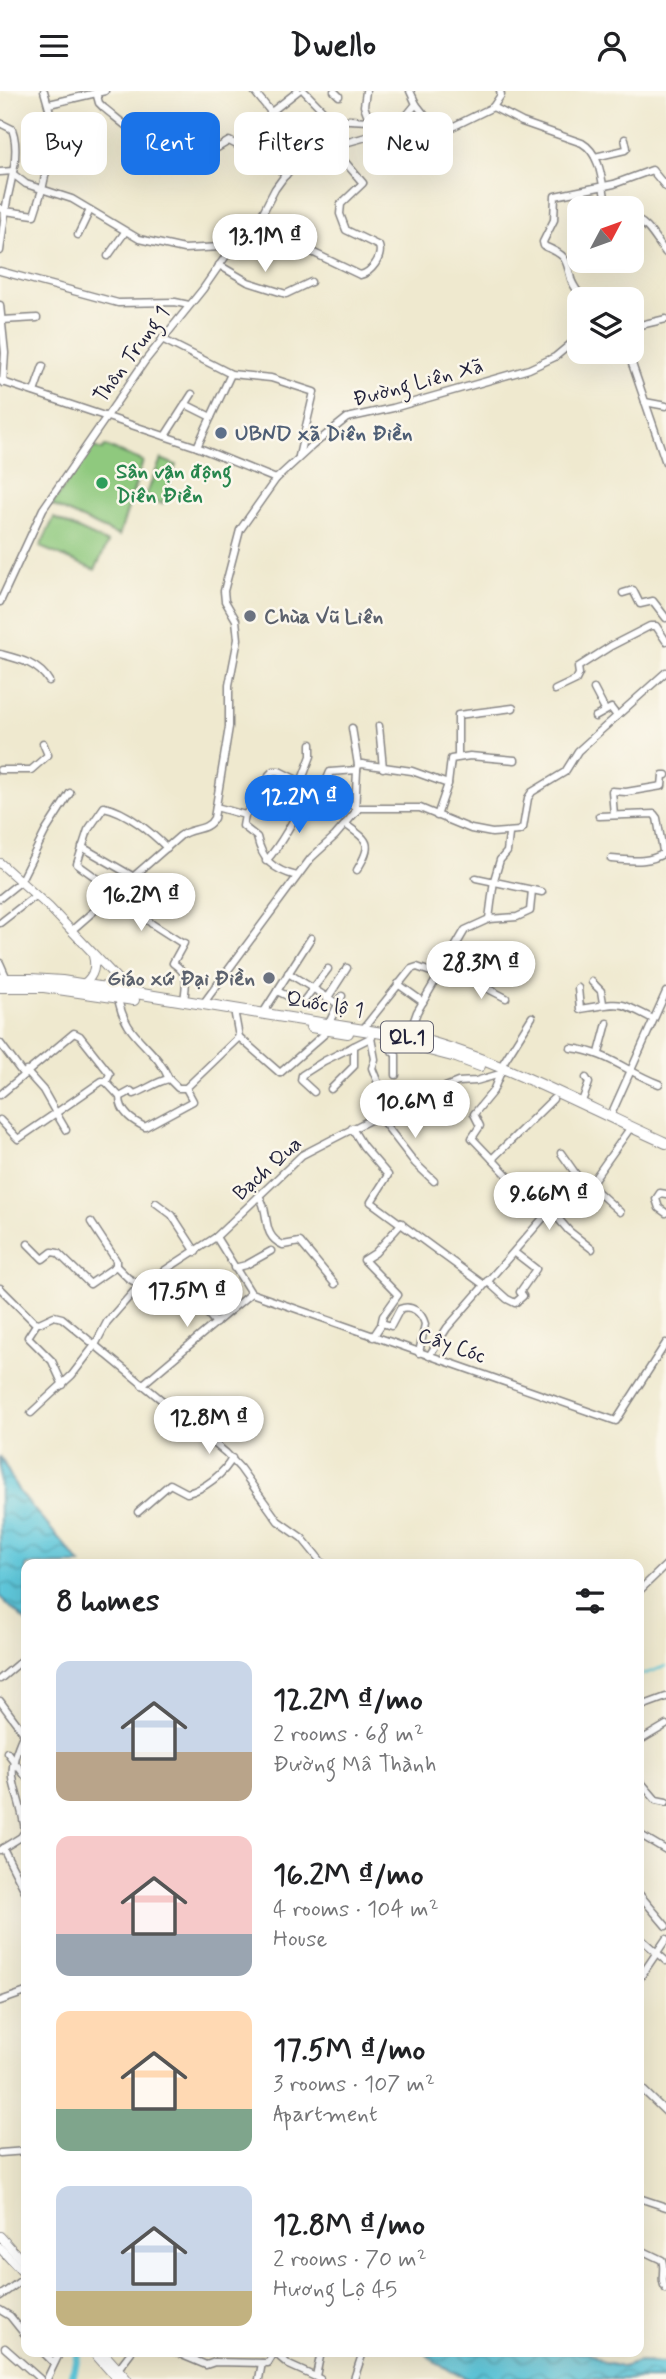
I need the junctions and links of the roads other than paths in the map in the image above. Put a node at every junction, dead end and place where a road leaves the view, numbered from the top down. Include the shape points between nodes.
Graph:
1 (44, 91) edge
2 (105, 91) edge
3 (254, 91) edge
4 (298, 91) edge
5 (304, 91) edge
6 (366, 91) edge
7 (410, 91) edge
8 (500, 91) edge
9 (96, 92) edge
10 (49, 104) junction
11 (416, 104) junction
12 (493, 107) junction
13 (269, 112) edge
14 (271, 112) edge
15 (366, 112) edge
16 (409, 112) edge
17 (363, 121) edge
18 (0, 123) edge
19 (625, 139) dead end
20 (234, 144) edge
21 (595, 157) junction
22 (349, 167) edge
23 (0, 172) edge
24 (13, 173) junction
25 (286, 175) edge
26 (603, 186) junction
27 (666, 187) edge
28 (42, 190) junction
29 (605, 196) edge
30 (3, 209) edge
31 (90, 210) junction
32 (259, 220) junction
33 (644, 224) edge
34 (125, 232) junction
35 (78, 236) dead end
36 (230, 250) junction
37 (0, 251) edge
38 (666, 253) edge
39 (108, 256) dead end
40 (219, 265) junction
41 (0, 271) edge
42 (310, 282) dead end
43 (575, 287) edge
44 (0, 305) edge
45 (189, 305) junction
46 (37, 318) dead end
47 (666, 319) edge
48 (2, 320) junction
49 (644, 324) edge
50 (162, 339) junction
51 (567, 347) edge
52 (632, 364) edge
53 (43, 366) dead end
54 (231, 374) junction
55 (2, 382) edge
56 (34, 392) junction
57 (192, 394) dead end
58 (645, 402) junction
59 (185, 404) junction
60 (666, 406) edge
61 (107, 417) junction
62 (211, 417) junction
63 (165, 436) junction
64 (197, 447) junction
65 (664, 449) edge
66 (299, 457) junction
67 (666, 463) edge
68 (276, 479) junction
69 (0, 581) edge
70 (7, 585) junction
71 (623, 593) dead end
72 (0, 602) edge
73 (666, 618) edge
74 (666, 641) edge
75 (0, 654) edge
76 (666, 672) edge
77 (49, 681) dead end
78 (594, 689) dead end
79 (555, 690) dead end
80 (513, 708) dead end
81 (604, 710) junction
82 (617, 716) junction
83 (595, 717) dead end
84 (379, 726) dead end
85 (352, 729) dead end
86 (43, 743) dead end
87 (311, 744) dead end
88 (458, 757) junction
89 (515, 760) dead end
90 (357, 768) junction
91 (383, 768) junction
92 (0, 770) edge
93 (666, 775) edge
94 (448, 784) junction
95 (70, 793) dead end
96 (301, 798) dead end
97 (216, 807) junction
98 (356, 809) junction
99 (245, 815) junction
100 (614, 815) junction
101 (437, 816) junction
102 (599, 816) dead end
103 (345, 824) junction
104 (509, 834) junction
105 (82, 847) junction
106 (167, 848) junction
107 (665, 853) edge
108 (611, 859) dead end
109 (266, 861) junction
110 (0, 863) edge
111 (357, 870) dead end
112 (297, 876) junction
113 (134, 877) junction
114 (476, 878) dead end
115 (20, 881) junction
116 (494, 883) junction
117 (531, 890) junction
118 (116, 892) junction
119 (542, 892) dead end
120 (36, 895) junction
121 (0, 898) edge
122 (489, 919) junction
123 (0, 923) edge
124 (71, 931) junction
125 (311, 938) dead end
126 (90, 951) junction
127 (0, 963) edge
128 (347, 968) dead end
129 (328, 969) dead end
130 (288, 973) junction
131 (440, 976) junction
132 (495, 977) dead end
133 (469, 979) junction
134 (2, 980) edge
135 (592, 982) dead end
136 (83, 984) junction
137 (398, 984) junction
138 (578, 988) dead end
139 (314, 989) junction
140 (72, 990) junction
141 (277, 991) junction
142 (666, 992) edge
143 (134, 996) junction
144 (342, 996) dead end
145 (118, 997) junction
146 (506, 998) dead end
147 (327, 999) junction
148 (184, 1001) junction
149 (423, 1002) junction
150 (603, 1003) junction
151 (203, 1004) junction
152 (338, 1004) junction
153 (263, 1013) junction
154 (235, 1016) junction
155 (532, 1017) dead end
156 (653, 1019) junction
157 (607, 1023) dead end
158 (329, 1027) junction
159 (369, 1035) junction
160 (239, 1037) junction
161 (408, 1037) junction
162 (394, 1041) junction
163 (0, 1043) edge
164 (354, 1046) junction
165 (570, 1048) dead end
166 (599, 1053) junction
167 (500, 1071) junction
168 (630, 1071) junction
169 (24, 1073) junction
170 (396, 1075) dead end
171 (586, 1078) dead end
172 (169, 1079) junction
173 (106, 1082) junction
174 (378, 1083) dead end
175 (659, 1084) dead end
176 (186, 1088) junction
177 (331, 1089) dead end
178 (314, 1092) dead end
179 (0, 1094) edge
180 (120, 1097) junction
181 (553, 1099) junction
182 (582, 1104) junction
183 (56, 1112) junction
184 (378, 1115) junction
185 (610, 1117) junction
186 (0, 1120) edge
187 (352, 1128) junction
188 (630, 1129) junction
189 (66, 1131) dead end
190 (666, 1143) edge
191 (666, 1149) edge
192 (561, 1153) dead end
193 (492, 1159) junction
194 (434, 1181) dead end
195 (588, 1186) junction
196 (666, 1194) edge
197 (259, 1196) junction
198 (156, 1203) dead end
199 (620, 1212) dead end
200 (666, 1213) edge
201 (544, 1214) junction
202 (556, 1216) junction
203 (92, 1222) dead end
204 (402, 1223) junction
205 (216, 1237) junction
206 (28, 1244) dead end
207 (592, 1249) dead end
208 (196, 1251) junction
209 (271, 1251) dead end
210 (514, 1252) junction
211 (116, 1266) junction
212 (234, 1268) junction
213 (153, 1277) junction
214 (485, 1283) junction
215 (335, 1284) dead end
216 (140, 1285) junction
217 (0, 1288) edge
218 (251, 1293) junction
219 (194, 1299) dead end
220 (177, 1306) dead end
221 (37, 1323) junction
222 (216, 1323) junction
223 (382, 1323) junction
224 (373, 1337) junction
225 (666, 1343) edge
226 (95, 1345) junction
227 (419, 1353) junction
228 (429, 1356) junction
229 (63, 1385) junction
230 (142, 1385) junction
231 (31, 1413) dead end
232 (232, 1458) junction
233 (138, 1512) dead end
234 (319, 1559) edge
235 (666, 1565) edge
236 (644, 1586) edge
237 (21, 1661) edge
238 (0, 1679) edge
239 (664, 1698) edge
240 (0, 1701) edge
241 (644, 1705) edge
242 (666, 1708) edge
243 (21, 1725) edge
244 (666, 1725) edge
245 (21, 1735) edge
246 (644, 1738) edge
247 (4, 1758) edge
248 (21, 1773) edge
249 (645, 1789) edge
250 (7, 1790) dead end
251 (666, 1802) edge
252 (21, 1809) edge
253 (21, 1835) edge
254 (644, 1837) edge
255 (1, 1849) edge
256 (666, 1850) edge
257 (21, 1884) edge
258 (644, 1900) edge
259 (666, 1926) edge
260 (666, 1939) edge
261 (644, 1941) edge
262 (656, 1950) junction
263 (666, 1961) edge
264 (644, 1972) edge
265 (21, 1994) edge
266 (0, 2001) edge
267 (644, 2091) edge
268 (666, 2112) edge
269 (21, 2151) edge
270 (0, 2153) edge
271 (644, 2200) edge
272 (666, 2207) edge
273 (0, 2236) edge
274 (0, 2248) edge
275 (644, 2251) edge
276 (21, 2259) edge
277 (21, 2271) edge
278 (21, 2280) edge
279 (666, 2289) edge
280 (0, 2295) edge
281 (0, 2310) edge
282 (21, 2330) edge
283 (5, 2348) dead end
284 (48, 2357) edge
285 (57, 2357) edge
286 (102, 2357) edge
287 (128, 2357) edge
288 (187, 2357) edge
289 (272, 2357) edge
290 (279, 2357) edge
291 (320, 2357) edge
292 (361, 2357) edge
293 (54, 2363) junction
294 (262, 2363) junction
295 (115, 2375) edge
296 (318, 2378) edge
297 (40, 2379) edge
298 (47, 2379) edge
299 (127, 2379) edge
300 (259, 2379) edge
301 (354, 2379) edge

1 - 10 street
2 - 9 street
3 - 13 street
4 - 14 street
5 - 17 street via 331,119
6 - 15 street
7 - 11 street
8 - 12 street
9 - 10 street
9 - 20 street via 104,108 154,146 159,145 164,131 214,150 229,141
10 - 28 street via 55,129
11 - 12 street via 437,131
11 - 16 street, Thôn Trung 1
12 - 21 street via 582,143
18 - 24 street via 14,133
19 - 21 street via 625,150
21 - 26 street
22 - 32 street via 363,183 341,204 345,228 380,249 366,274 330,262
23 - 24 street
24 - 28 street
24 - 30 street
25 - 32 street, Thôn Trung 1
26 - 27 street via 652,170
26 - 29 street
26 - 43 street via 555,196 554,220 543,242 567,261
28 - 30 street via 34,215
28 - 31 street
30 - 37 street
31 - 34 street
31 - 35 street
32 - 36 street, Thôn Trung 1
33 - 38 street
34 - 36 street via 179,248
34 - 39 street
36 - 40 street, Thôn Trung 1
40 - 42 street via 248,282 286,294
40 - 45 street, Thôn Trung 1
41 - 45 street via 118,303
44 - 48 street
45 - 50 street, Thôn Trung 1
46 - 48 street
47 - 49 street
48 - 55 street
50 - 54 street
50 - 61 street, Thôn Trung 1
51 - 66 street, Đường Liên Xã via 529,369 348,418
52 - 58 street
53 - 56 street
54 - 62 street
54 - 66 street via 271,378 314,392
55 - 56 street
56 - 61 street
57 - 59 street
58 - 60 street
58 - 65 street
59 - 62 street
59 - 63 street
61 - 63 street
61 - 70 street, Thôn Trung 1 via 43,509
62 - 64 street
63 - 64 street
64 - 68 street
65 - 67 street
66 - 68 street, Đường Liên Xã
68 - 97 street, Đường Liên Xã via 244,522 224,591 238,639
69 - 70 street
70 - 72 street, Thôn Trung 1
71 - 73 street via 633,590 640,604 653,601
74 - 79 street via 656,626 650,625 578,667 576,680
75 - 77 street via 27,661
76 - 82 street
78 - 81 street
80 - 88 street via 458,715
81 - 82 street via 611,708
81 - 83 street
82 - 104 street via 578,751 565,772 532,792 523,828
84 - 91 street
85 - 90 street
86 - 92 street via 48,755 31,770
87 - 99 street via 301,782 273,771 265,792
88 - 89 street
88 - 94 street via 449,763
90 - 91 street
90 - 98 street
90 - 98 street via 330,772 322,791
91 - 94 street via 412,771
93 - 100 street via 662,786 612,791
94 - 101 street
95 - 115 street
96 - 109 street via 297,815
97 - 99 street
97 - 106 street via 209,825 185,832
98 - 101 street via 420,808
98 - 103 street
99 - 109 street via 243,826 257,837
100 - 102 street
100 - 107 street via 656,815
101 - 104 street via 471,829
103 - 111 street via 367,842
103 - 112 street
104 - 116 street
105 - 106 street via 88,830 107,807
105 - 113 street
105 - 118 street via 77,864
106 - 113 street
107 - 108 street via 641,861
109 - 112 street
110 - 115 main road
112 - 151 street
113 - 118 street
114 - 116 street
115 - 120 main road
115 - 121 street
116 - 117 street
116 - 122 street
117 - 119 street
117 - 122 street via 530,911
118 - 124 street
118 - 148 street via 182,943 173,963 186,977
120 - 123 street
120 - 124 main road
122 - 131 street via 465,930
124 - 126 main road
125 - 130 street
126 - 136 main road via 95,966
126 - 143 main road
127 - 134 street
128 - 147 street
129 - 139 street
130 - 139 street
130 - 141 street
131 - 133 street via 465,983
131 - 137 street via 414,967
131 - 149 street
132 - 133 street via 476,968
133 - 146 street
134 - 136 highway, Quốc lộ 1 / QL.1
134 - 140 highway, Quốc lộ 1 / QL.1
135 - 150 street via 601,991
136 - 140 main road
136 - 143 highway, Quốc lộ 1 / QL.1
137 - 149 street
137 - 159 street
138 - 150 street via 580,1009
139 - 141 street via 302,1003
139 - 147 street
140 - 145 highway, Quốc lộ 1 / QL.1
141 - 153 street
142 - 156 street
143 - 145 highway, Quốc lộ 1 / QL.1
143 - 148 highway, Quốc lộ 1 / QL.1
143 - 154 highway, Quốc lộ 1 / QL.1
144 - 152 street
145 - 172 street via 124,1021 162,1064
147 - 152 street
148 - 151 highway, Quốc lộ 1 / QL.1
149 - 161 street
150 - 156 street via 626,1005
151 - 153 highway, Quốc lộ 1 / QL.1
152 - 158 street
153 - 158 highway, Quốc lộ 1 / QL.1
154 - 158 highway, Quốc lộ 1 / QL.1
154 - 160 street
155 - 167 street
156 - 168 street
157 - 166 street
158 - 159 highway, Quốc lộ 1 / QL.1
158 - 160 street via 280,1073
159 - 161 highway, Quốc lộ 1 / QL.1
159 - 162 highway, Quốc lộ 1 / QL.1
159 - 164 street
159 - 174 street
160 - 176 street
161 - 167 highway, Quốc lộ 1 / QL.1 via 452,1048
162 - 167 highway, Quốc lộ 1 / QL.1
162 - 170 street
163 - 169 street
164 - 177 street via 354,1066
164 - 178 street via 302,1075 301,1080
165 - 166 street
166 - 168 street
167 - 181 highway, Quốc lộ 1 / QL.1
167 - 182 highway, Quốc lộ 1 / QL.1
167 - 184 street, Bạch Qua via 490,1078 454,1083
167 - 193 street via 493,1091 474,1114 480,1126 472,1138
168 - 175 street
168 - 185 street
169 - 173 street via 75,1033 110,1074
169 - 179 street
169 - 183 street via 43,1090
171 - 182 street via 589,1083
172 - 176 street via 178,1088
172 - 180 street
173 - 180 street
173 - 183 street via 96,1083
176 - 180 street via 193,1101 145,1127 130,1119
181 - 188 highway, Quốc lộ 1 / QL.1
181 - 193 street
182 - 185 highway, Quốc lộ 1 / QL.1
183 - 186 street via 18,1139
183 - 189 street
184 - 187 street, Bạch Qua
184 - 194 street
185 - 188 highway, Quốc lộ 1 / QL.1
187 - 197 street, Bạch Qua via 302,1155
187 - 204 street via 388,1175 372,1202
188 - 190 highway, Quốc lộ 1 / QL.1
188 - 191 highway, Quốc lộ 1 / QL.1
188 - 195 street
192 - 195 street
193 - 201 street
195 - 199 street
195 - 202 street
196 - 200 street via 660,1193 656,1199
197 - 205 street, Bạch Qua
197 - 215 street via 271,1237 282,1245 300,1242
198 - 208 street via 172,1215
201 - 202 street
201 - 210 street
202 - 207 street
203 - 211 street
204 - 214 street
204 - 223 street via 364,1260 398,1294
205 - 208 street, Bạch Qua
205 - 212 street
206 - 211 street via 43,1258 58,1253 90,1284
208 - 213 street, Bạch Qua
209 - 212 street
210 - 214 street
210 - 214 street via 536,1269 521,1288 519,1302
211 - 216 street
212 - 218 street
213 - 216 street, Bạch Qua
213 - 220 street
214 - 228 street
216 - 226 street, Bạch Qua via 120,1305
217 - 221 street
218 - 222 street
218 - 224 street, Cây Cóc
219 - 222 street
221 - 226 street via 60,1317
221 - 229 street via 28,1337 52,1360
222 - 230 street
223 - 224 street
223 - 227 street via 391,1326 400,1309 414,1309 425,1324
224 - 227 street, Cây Cóc
225 - 228 street, Cây Cóc via 616,1421
226 - 229 street, Bạch Qua
226 - 230 street
227 - 228 street, Cây Cóc
229 - 231 street, Bạch Qua
230 - 232 street
232 - 233 street via 198,1489 187,1493 170,1483
232 - 234 street via 278,1521 302,1538
235 - 236 street
237 - 238 street
239 - 241 street
239 - 242 street
240 - 243 street
244 - 246 street
245 - 247 street
247 - 248 street
249 - 251 street
250 - 252 street
253 - 255 street
254 - 256 street
255 - 257 street
258 - 259 street
260 - 262 street
261 - 262 street
262 - 263 street
262 - 264 street
265 - 266 street
267 - 268 street
269 - 270 street
271 - 272 street
273 - 276 main road
274 - 277 main road
275 - 279 street via 662,2260
278 - 280 street
281 - 282 street
283 - 297 street
284 - 293 street
285 - 293 street
286 - 295 main road
287 - 295 street
288 - 294 street via 206,2365
289 - 294 street
290 - 296 street
291 - 296 street
292 - 301 street
293 - 298 street
294 - 300 street
295 - 299 main road

